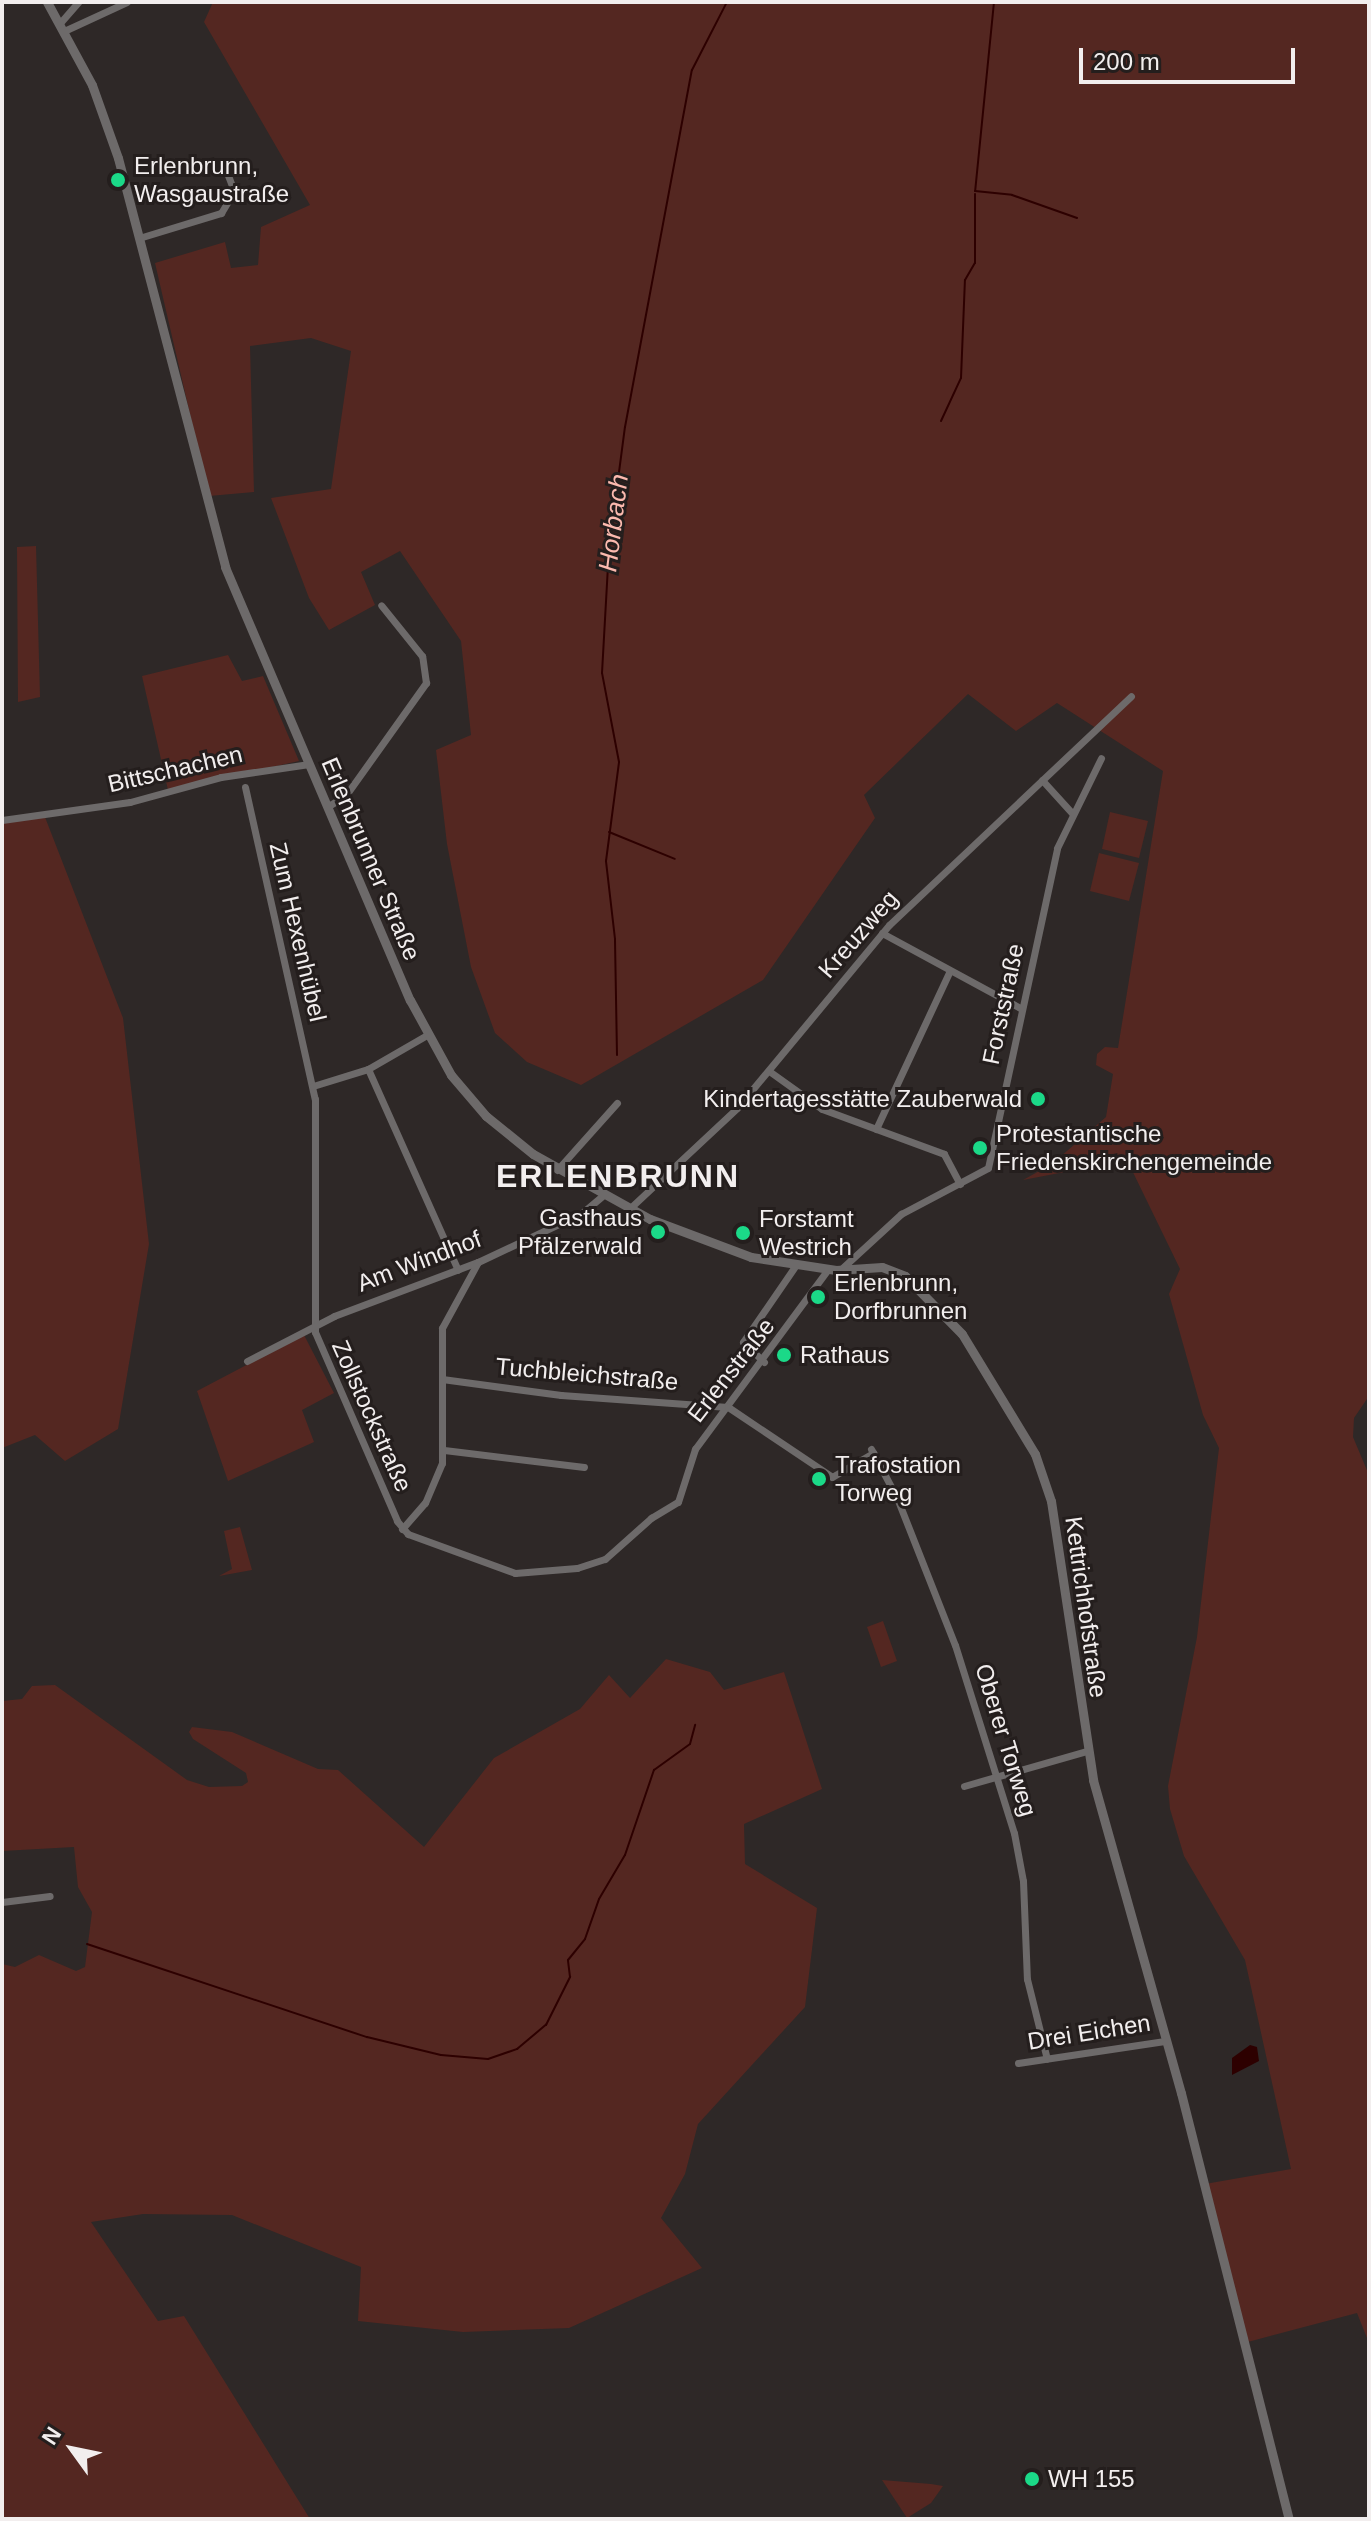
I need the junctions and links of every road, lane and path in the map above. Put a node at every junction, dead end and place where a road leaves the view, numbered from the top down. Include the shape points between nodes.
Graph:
1 (47, 2) edge
2 (78, 2) edge
3 (127, 2) edge
4 (62, 27) junction
5 (226, 170) dead end
6 (139, 238) junction
7 (381, 605) dead end
8 (1131, 696) dead end
9 (1101, 758) dead end
10 (309, 764) junction
11 (1042, 780) junction
12 (245, 787) dead end
13 (327, 807) junction
14 (1072, 813) junction
15 (2, 820) edge
16 (882, 933) junction
17 (950, 970) junction
18 (1022, 1009) junction
19 (427, 1035) junction
20 (368, 1069) junction
21 (769, 1071) junction
22 (313, 1086) junction
23 (617, 1103) dead end
24 (876, 1129) junction
25 (557, 1170) junction
26 (960, 1184) junction
27 (602, 1196) junction
28 (628, 1210) junction
29 (478, 1262) junction
30 (796, 1265) junction
31 (828, 1269) junction
32 (458, 1270) junction
33 (840, 1270) junction
34 (313, 1325) junction
35 (247, 1361) dead end
36 (764, 1362) junction
37 (442, 1379) junction
38 (728, 1407) junction
39 (444, 1450) junction
40 (584, 1467) dead end
41 (678, 1502) joint
42 (402, 1529) junction
43 (1087, 1751) junction
44 (997, 1778) junction
45 (964, 1786) dead end
46 (50, 1896) dead end
47 (2, 1902) edge
48 (1166, 2041) junction
49 (1047, 2059) junction
50 (1018, 2063) dead end
51 (1289, 2519) edge

1 - 4 street, Erlenbrunner Straße
2 - 4 street
3 - 4 street
4 - 6 street, Erlenbrunner Straße via 107,125
5 - 6 street via 234,191 221,213
6 - 10 street, Erlenbrunner Straße via 219,550
7 - 13 street via 422,656 424,688 346,795
8 - 11 street, Kreuzweg
9 - 14 street, Forststraße
10 - 13 street, Erlenbrunner Straße
10 - 15 street, Bittschachen via 221,777 130,802
11 - 14 street
11 - 16 street, Kreuzweg
12 - 22 street, Zum Hexenhübel
13 - 19 street, Erlenbrunner Straße
14 - 18 street, Forststraße via 1053,863
16 - 17 street
16 - 21 street, Kreuzweg
17 - 18 street
17 - 24 street
18 - 26 street, Forststraße via 988,1168
19 - 20 street
19 - 25 street, Erlenbrunner Straße via 471,1100
20 - 22 street
20 - 32 street
21 - 24 street via 812,1104
21 - 28 street, Kreuzweg via 711,1134
22 - 34 street, Zollstockstraße
23 - 25 street
24 - 26 street via 944,1154
25 - 27 street, Erlenbrunner Straße
26 - 33 street, Forststraße via 901,1214
27 - 28 street, Erlenbrunner Straße
27 - 29 street, Am Windhof via 582,1213
28 - 30 street, Erlenbrunner Straße via 737,1254
29 - 32 street, Am Windhof
29 - 37 street via 442,1328
30 - 31 street, Erlenbrunner Straße
30 - 36 street via 743,1342
31 - 33 street, Kettrichhofstraße
31 - 36 street, Erlenstraße
32 - 34 street, Am Windhof
33 - 43 street, Kettrichhofstraße via 888,1268 911,1281 962,1334 1035,1454 1051,1501
34 - 35 street, Am Windhof
34 - 42 street, Zollstockstraße
36 - 38 street, Erlenstraße
37 - 38 street, Tuchbleichstraße via 561,1395
37 - 39 street
38 - 41 street, Erlenstraße via 695,1449
38 - 44 street, Oberer Torweg via 832,1477 872,1451 923,1559
39 - 40 street
39 - 42 street via 429,1495
41 - 42 street, Zollstockstraße via 598,1563 540,1573 490,1567 424,1544
43 - 44 street
43 - 48 street, Kettrichhofstraße
44 - 45 street
44 - 49 street, Oberer Torweg via 1020,1861 1027,1979
46 - 47 street
48 - 49 street, Drei Eichen
48 - 51 street, Kettrichhofstraße
49 - 50 street, Drei Eichen

